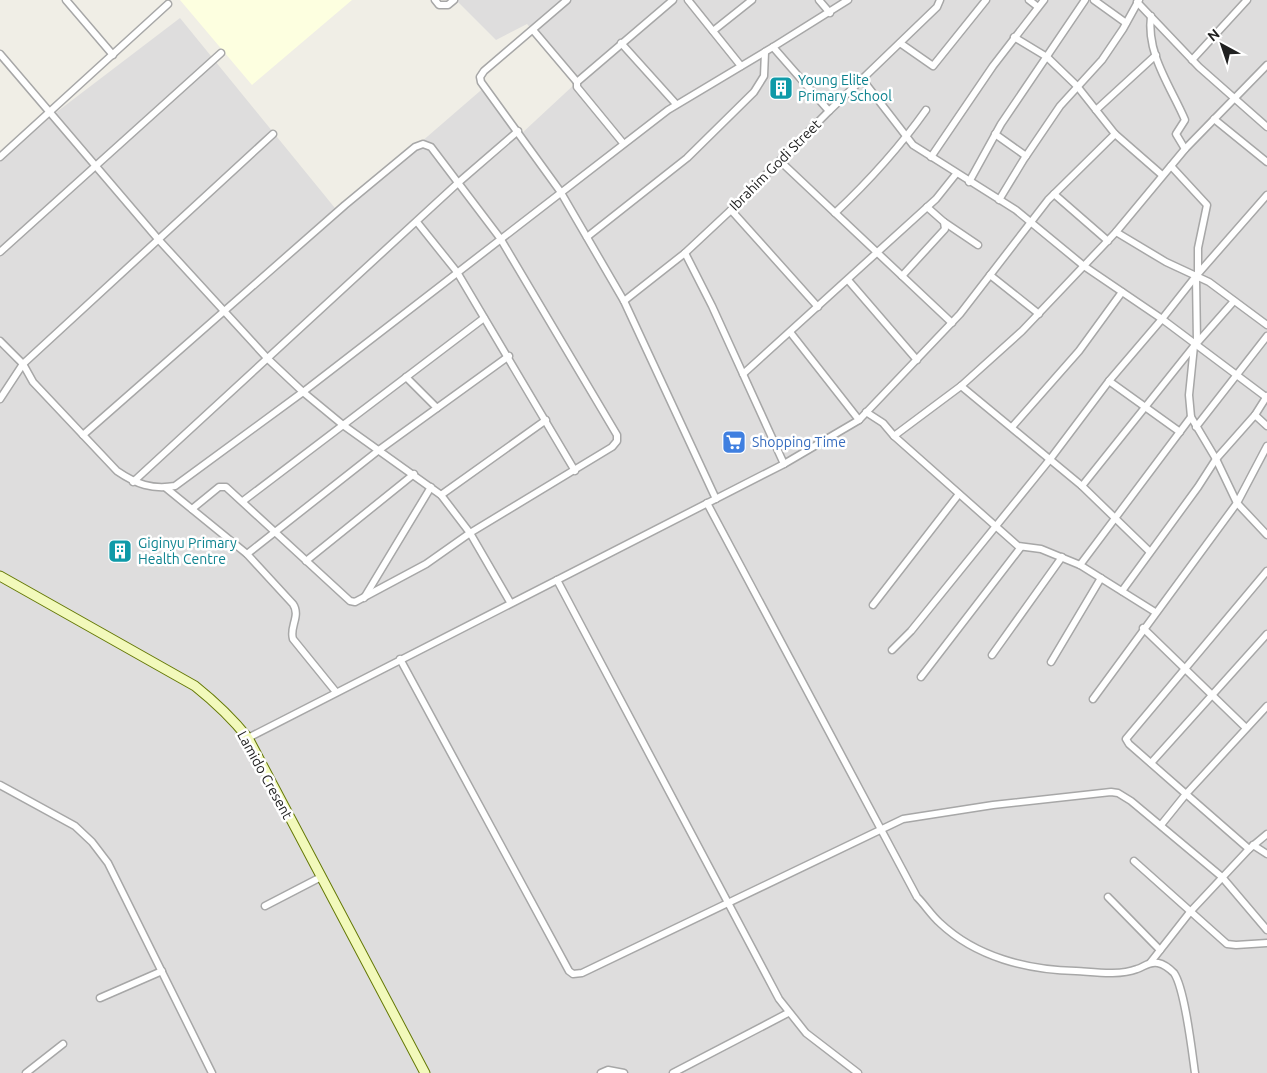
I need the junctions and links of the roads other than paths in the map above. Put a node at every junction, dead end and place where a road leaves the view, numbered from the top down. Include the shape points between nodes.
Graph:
1 (66, 0) edge
2 (435, 0) edge
3 (454, 0) edge
4 (567, 0) edge
5 (673, 0) edge
6 (688, 0) edge
7 (752, 0) edge
8 (819, 0) edge
9 (848, 0) edge
10 (940, 0) edge
11 (986, 0) edge
12 (1029, 0) edge
13 (1044, 0) edge
14 (1085, 0) edge
15 (1094, 0) edge
16 (1247, 0) edge
17 (1138, 1) edge
18 (168, 4) dead end
19 (1038, 7) junction
20 (830, 13) junction
21 (1151, 16) junction
22 (1126, 23) junction
23 (533, 30) junction
24 (713, 31) junction
25 (1014, 37) junction
26 (622, 43) junction
27 (900, 43) junction
28 (773, 47) junction
29 (765, 52) junction
30 (221, 53) dead end
31 (0, 54) edge
32 (113, 55) junction
33 (1156, 56) junction
34 (1047, 57) junction
35 (1192, 60) junction
36 (1267, 65) edge
37 (741, 66) junction
38 (862, 79) junction
39 (577, 82) junction
40 (1078, 86) junction
41 (1234, 100) junction
42 (676, 104) junction
43 (926, 110) dead end
44 (1096, 110) junction
45 (829, 111) junction
46 (49, 114) junction
47 (1214, 119) junction
48 (1267, 127) edge
49 (518, 131) junction
50 (273, 134) dead end
51 (995, 134) junction
52 (1115, 134) junction
53 (906, 138) junction
54 (623, 143) junction
55 (1185, 149) junction
56 (1026, 156) junction
57 (0, 157) edge
58 (931, 157) junction
59 (780, 161) junction
60 (1267, 162) edge
61 (1171, 166) junction
62 (96, 168) junction
63 (956, 174) junction
64 (1162, 175) junction
65 (459, 182) junction
66 (969, 182) junction
67 (560, 191) junction
68 (1054, 194) junction
69 (1267, 195) edge
70 (999, 200) junction
71 (927, 207) junction
72 (731, 210) junction
73 (835, 213) junction
74 (417, 222) junction
75 (944, 222) junction
76 (1030, 222) junction
77 (1116, 232) junction
78 (587, 237) junction
79 (500, 238) junction
80 (158, 239) junction
81 (1108, 240) junction
82 (978, 246) dead end
83 (0, 252) edge
84 (876, 252) junction
85 (685, 253) junction
86 (1084, 266) junction
87 (457, 272) junction
88 (990, 275) junction
89 (1197, 275) junction
90 (902, 276) junction
91 (848, 280) junction
92 (1122, 292) junction
93 (624, 301) junction
94 (1234, 301) junction
95 (818, 308) junction
96 (225, 310) junction
97 (1039, 314) junction
98 (484, 318) junction
99 (1162, 319) junction
100 (952, 323) junction
101 (1267, 325) edge
102 (790, 332) junction
103 (1267, 336) edge
104 (0, 341) edge
105 (1195, 345) junction
106 (509, 356) junction
107 (268, 359) junction
108 (917, 360) junction
109 (23, 364) junction
110 (743, 374) junction
111 (1236, 376) junction
112 (406, 377) junction
113 (1109, 381) junction
114 (961, 386) junction
115 (303, 392) junction
116 (1267, 397) edge
117 (0, 399) edge
118 (437, 408) junction
119 (1146, 408) junction
120 (866, 412) junction
121 (1255, 414) junction
122 (1191, 417) junction
123 (546, 420) junction
124 (860, 420) junction
125 (343, 425) junction
126 (1267, 426) edge
127 (1012, 427) junction
128 (1196, 427) junction
129 (1180, 432) junction
130 (83, 435) junction
131 (894, 436) junction
132 (1267, 446) edge
133 (380, 450) junction
134 (1051, 458) junction
135 (1216, 458) junction
136 (784, 464) junction
137 (575, 470) junction
138 (414, 474) junction
139 (134, 482) junction
140 (1082, 486) junction
141 (431, 487) junction
142 (166, 488) junction
143 (960, 494) junction
144 (441, 495) junction
145 (716, 498) junction
146 (243, 501) junction
147 (707, 502) junction
148 (1237, 503) junction
149 (192, 509) junction
150 (1115, 518) junction
151 (994, 525) junction
152 (274, 532) junction
153 (470, 533) junction
154 (1267, 535) edge
155 (1021, 547) junction
156 (1150, 551) junction
157 (247, 554) junction
158 (1062, 557) junction
159 (306, 561) junction
160 (1080, 565) junction
161 (1267, 571) edge
162 (0, 576) edge
163 (1101, 578) junction
164 (557, 580) junction
165 (1122, 591) junction
166 (364, 599) junction
167 (510, 602) junction
168 (873, 605) dead end
169 (1155, 612) junction
170 (1143, 628) junction
171 (1267, 634) edge
172 (892, 650) dead end
173 (992, 655) dead end
174 (400, 659) junction
175 (1051, 662) dead end
176 (1185, 669) junction
177 (921, 677) dead end
178 (336, 692) junction
179 (1212, 695) junction
180 (1093, 699) dead end
181 (1267, 706) edge
182 (1246, 728) junction
183 (248, 738) junction
184 (1151, 763) junction
185 (0, 785) edge
186 (1186, 794) junction
187 (1161, 824) junction
188 (880, 828) junction
189 (1267, 834) edge
190 (1251, 847) junction
191 (1267, 854) edge
192 (1134, 861) dead end
193 (321, 876) junction
194 (1222, 878) junction
195 (1108, 897) dead end
196 (728, 904) junction
197 (265, 906) dead end
198 (1190, 912) junction
199 (1267, 930) edge
200 (1267, 943) edge
201 (1160, 950) junction
202 (1150, 963) junction
203 (162, 971) junction
204 (100, 998) dead end
205 (788, 1012) junction
206 (63, 1044) dead end
207 (26, 1073) edge
208 (212, 1073) edge
209 (425, 1073) edge
210 (601, 1073) edge
211 (624, 1073) edge
212 (673, 1073) edge
213 (858, 1073) edge
214 (1195, 1073) edge

1 - 32 street
2 - 3 street via 448,5
4 - 23 street
5 - 26 street
6 - 24 street
7 - 24 street
8 - 20 street
9 - 20 street
10 - 27 street, Ibrahim Godi Street via 937,7
11 - 27 street via 933,66
12 - 19 street
13 - 19 street
14 - 34 street
15 - 22 street
16 - 35 street
17 - 21 street
17 - 22 street
18 - 32 street
19 - 25 street
20 - 28 street
21 - 33 street via 1150,34
21 - 35 street
22 - 40 street via 1102,60
23 - 39 street
23 - 49 street via 480,77
24 - 37 street
25 - 34 street
25 - 58 street
26 - 39 street
26 - 42 street
27 - 38 street, Ibrahim Godi Street
28 - 29 street
28 - 45 street
29 - 37 street
29 - 78 street via 764,76 754,92 687,158
30 - 62 street
31 - 46 street
32 - 46 street
33 - 44 street
33 - 55 street via 1185,120 1176,134
34 - 40 street
34 - 51 street
35 - 41 street
36 - 41 street
37 - 42 street
38 - 45 street, Ibrahim Godi Street
38 - 53 street
39 - 54 street via 577,87
40 - 44 street
40 - 56 street via 1060,106
41 - 47 street
41 - 48 street
42 - 54 street
43 - 53 street
44 - 52 street
45 - 59 street, Ibrahim Godi Street
46 - 57 street
46 - 62 street
47 - 55 street
47 - 60 street
49 - 65 street
49 - 67 street
50 - 80 street
51 - 56 street
51 - 66 street
52 - 64 street
52 - 68 street
53 - 58 street
53 - 73 street via 867,183
54 - 67 street
55 - 61 street
56 - 70 street
58 - 63 street
59 - 72 street, Ibrahim Godi Street
59 - 73 street
61 - 64 street
61 - 89 street via 1207,205 1198,248
62 - 80 street
62 - 83 street
63 - 66 street
63 - 71 street
64 - 77 street
65 - 74 street
65 - 79 street
65 - 96 street via 431,148 422,144 415,147
66 - 70 street
67 - 78 street
67 - 79 street
68 - 76 street
68 - 81 street
69 - 89 street
70 - 76 street
71 - 75 street
71 - 84 street
72 - 85 street, Ibrahim Godi Street
72 - 95 street
73 - 84 street
74 - 87 street
74 - 107 street
75 - 82 street
75 - 90 street via 944,229
76 - 86 street
76 - 88 street
77 - 81 street
77 - 89 street via 1166,262
78 - 93 street
79 - 87 street
79 - 137 street via 617,435 617,442 612,447
80 - 96 street
80 - 109 street
81 - 86 street
84 - 90 street
84 - 91 street
85 - 93 street, Ibrahim Godi Street
85 - 110 street
86 - 92 street
86 - 97 street
87 - 98 street
87 - 115 street
88 - 97 street
88 - 100 street
89 - 94 street
89 - 99 street
89 - 105 street
90 - 100 street
91 - 95 street
91 - 108 street
92 - 99 street
92 - 127 street via 1079,351
93 - 145 street
94 - 101 street
94 - 105 street
95 - 102 street
96 - 107 street
96 - 130 street
97 - 114 street
98 - 106 street
98 - 112 street
99 - 105 street
99 - 113 street
100 - 108 street
102 - 110 street
102 - 124 street
103 - 111 street
104 - 109 street
105 - 111 street
105 - 119 street
105 - 122 street via 1189,395
106 - 118 street
106 - 123 street
107 - 115 street
107 - 139 street
108 - 120 street
109 - 117 street
109 - 130 street via 33,382
110 - 136 street
111 - 116 street
111 - 128 street
112 - 118 street
112 - 125 street
113 - 119 street
113 - 134 street
114 - 127 street
114 - 131 street
115 - 125 street
115 - 142 street via 184,482
116 - 121 street
118 - 133 street
119 - 129 street
119 - 140 street
120 - 124 street
120 - 131 street
121 - 126 street
121 - 135 street
122 - 128 street
122 - 129 street
123 - 137 street
123 - 144 street
124 - 136 street
125 - 133 street
125 - 146 street
127 - 134 street
128 - 135 street
129 - 150 street
130 - 139 street via 117,471
131 - 143 street
132 - 148 street
133 - 138 street
133 - 152 street
134 - 140 street
134 - 151 street
135 - 148 street
135 - 156 street
136 - 145 street
137 - 153 street
138 - 141 street
138 - 159 street
139 - 142 street
140 - 150 street
141 - 144 street
141 - 166 street
142 - 149 street
143 - 151 street
143 - 168 street
144 - 153 street
145 - 147 street
146 - 149 street via 222,486
146 - 152 street
147 - 164 street
147 - 188 street
148 - 154 street
148 - 169 street
149 - 157 street
150 - 156 street
150 - 160 street
151 - 155 street
151 - 172 street via 911,631
152 - 157 street
152 - 159 street
153 - 166 street via 426,564
153 - 167 street
155 - 158 street via 1041,549
155 - 177 street
156 - 165 street
157 - 178 street via 296,608 293,639
158 - 160 street
158 - 173 street
159 - 166 street via 350,601
160 - 163 street
161 - 176 street
162 - 183 street, Lamido Cresent via 195,686 218,704
163 - 165 street
163 - 175 street
164 - 167 street
164 - 196 street
165 - 169 street
167 - 174 street
169 - 170 street
170 - 176 street
170 - 180 street
171 - 179 street
174 - 178 street
174 - 196 street via 569,971 577,975 582,973
176 - 179 street
176 - 184 street via 1126,739
178 - 183 street
179 - 182 street
179 - 184 street
181 - 182 street
182 - 186 street
183 - 193 street, Lamido Cresent
184 - 186 street
185 - 203 street via 75,826 92,842 108,864
186 - 187 street
186 - 190 street
187 - 188 street via 1131,801 1111,792 910,817
187 - 194 street
188 - 196 street
188 - 202 street via 917,897 940,923 969,945 996,957 1033,967 1125,972
189 - 190 street
190 - 191 street
190 - 194 street
192 - 198 street
193 - 197 street
193 - 209 street, Lamido Cresent
194 - 198 street
194 - 199 street
195 - 201 street
196 - 205 street
198 - 200 street via 1231,946
198 - 201 street
201 - 202 street
202 - 214 street via 1164,966 1173,973 1177,982 1191,1036
203 - 204 street
203 - 208 street
205 - 212 street
205 - 213 street via 816,1042
206 - 207 street
210 - 211 street via 608,1070

